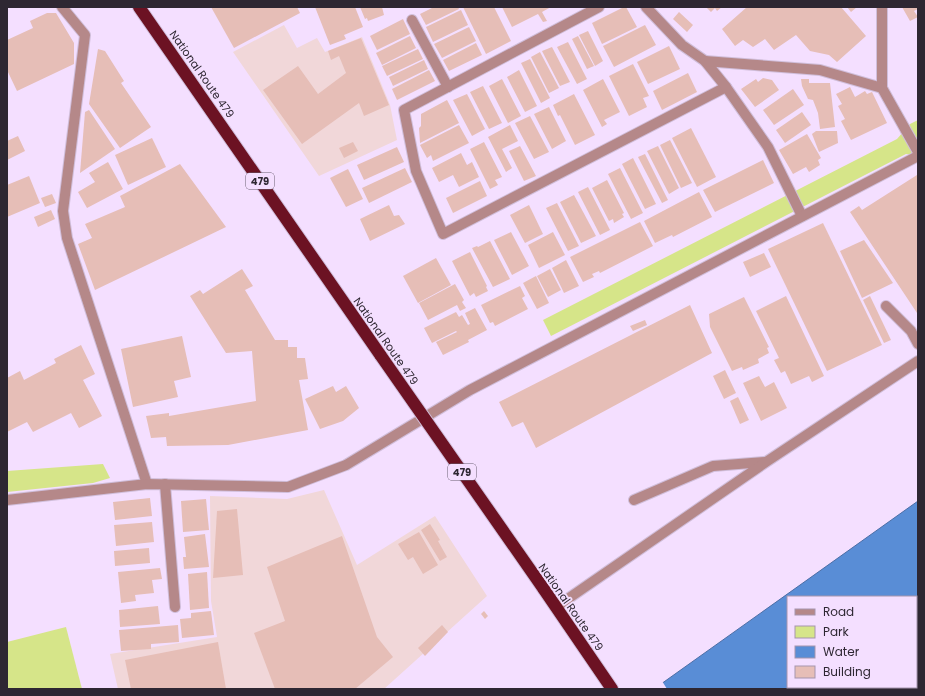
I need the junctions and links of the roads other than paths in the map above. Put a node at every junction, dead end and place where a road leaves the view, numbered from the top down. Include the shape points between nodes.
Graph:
1 (62, 7) edge
2 (139, 7) edge
3 (599, 7) edge
4 (646, 7) edge
5 (882, 7) edge
6 (412, 20) dead end
7 (705, 61) junction
8 (448, 87) junction
9 (726, 87) junction
10 (882, 88) junction
11 (918, 152) edge
12 (918, 156) edge
13 (802, 216) junction
14 (886, 306) dead end
15 (918, 344) edge
16 (918, 361) edge
17 (766, 462) junction
18 (147, 484) junction
19 (165, 484) junction
20 (7, 500) edge
21 (634, 500) dead end
22 (175, 607) dead end
23 (556, 607) junction
24 (612, 689) edge

1 - 18 street via 85,35 63,211 67,238
2 - 23 highway, National Route 479 / 479, bridge
3 - 8 street
4 - 7 street via 682,45
5 - 10 street
6 - 8 street
7 - 9 street
7 - 10 street via 820,70
8 - 9 street via 404,110 416,171 443,234
9 - 13 street via 768,147
10 - 11 street
12 - 13 street
13 - 19 street via 470,390 346,465 288,487
14 - 15 street via 911,331
16 - 17 street
17 - 21 street via 714,466
17 - 23 street
18 - 19 street
18 - 20 street
19 - 22 street
23 - 24 highway, National Route 479 / 479

